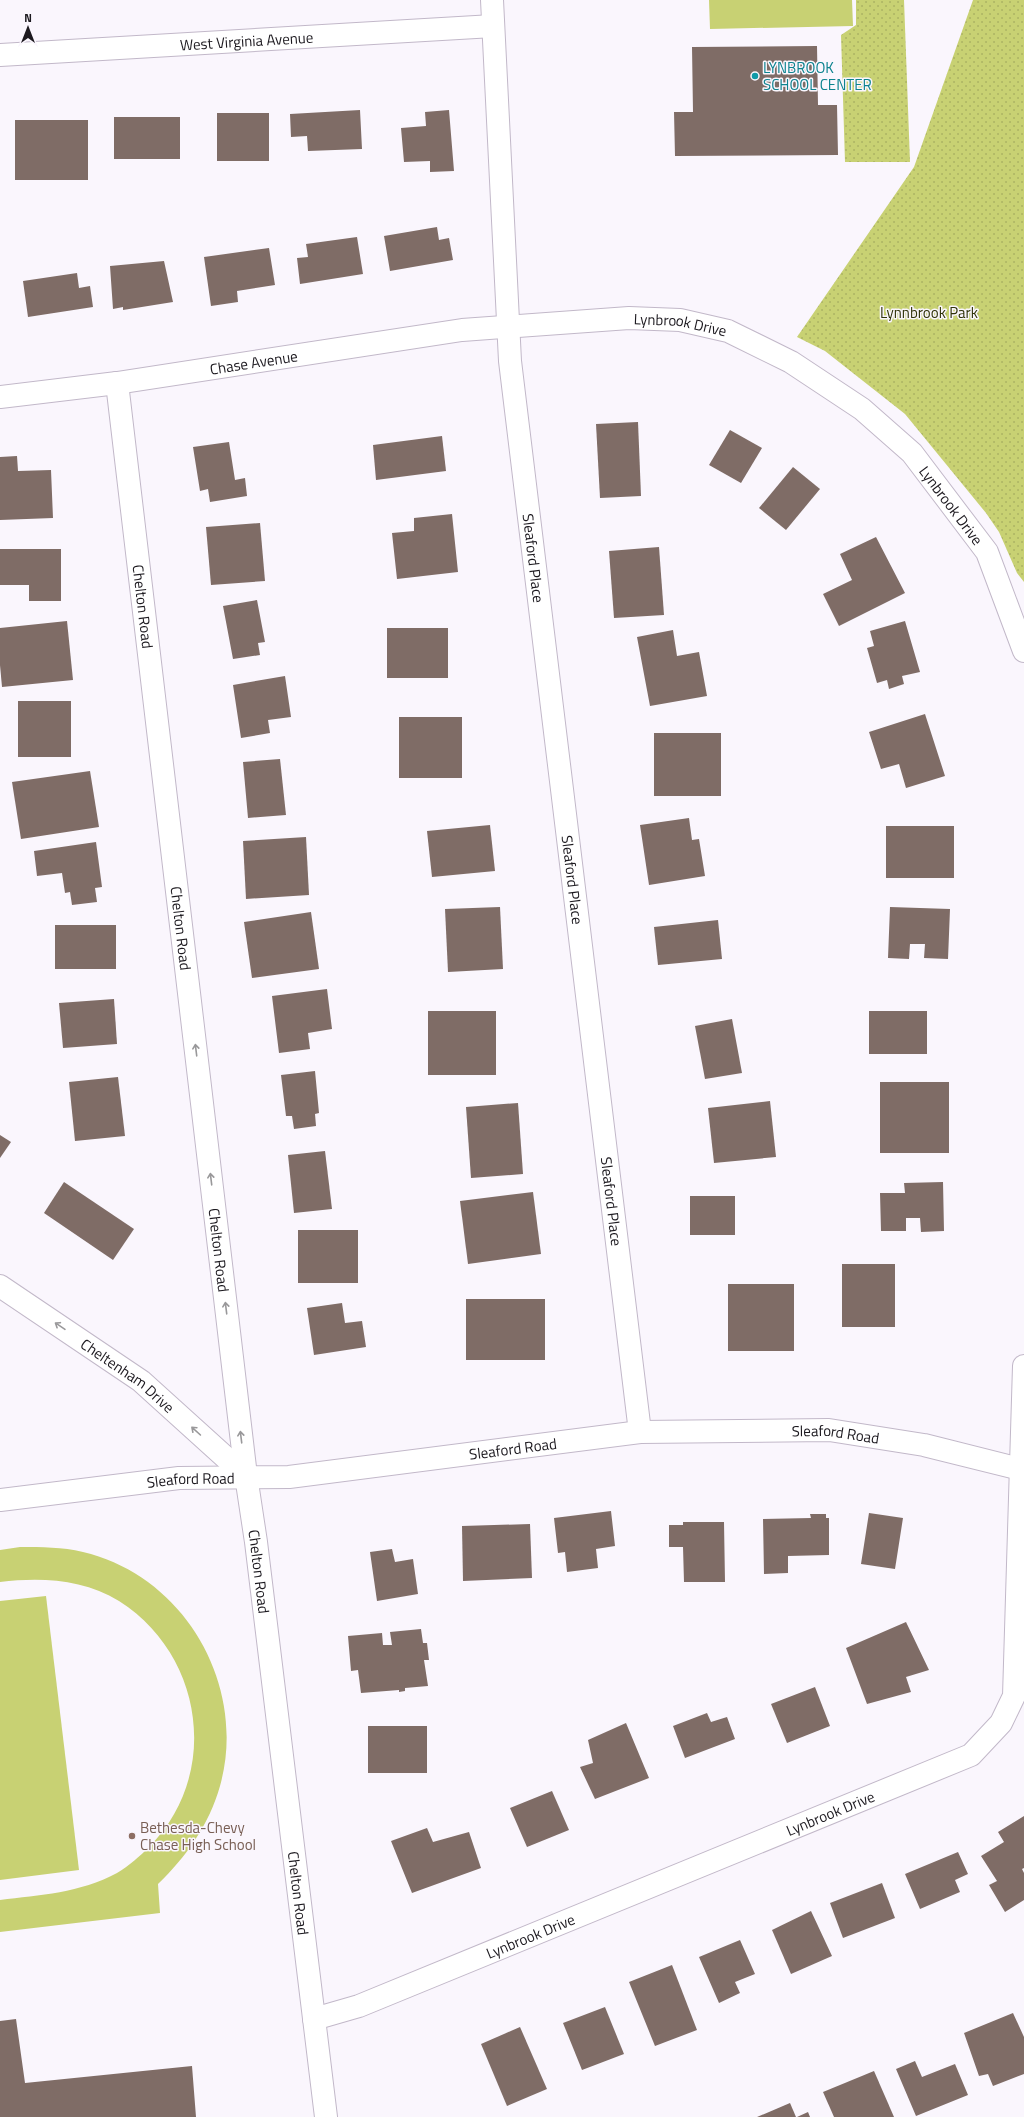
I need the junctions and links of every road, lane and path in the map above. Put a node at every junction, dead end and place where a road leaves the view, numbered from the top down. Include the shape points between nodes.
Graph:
1 (492, 0) edge
2 (493, 26) junction
3 (0, 55) edge
4 (507, 327) junction
5 (117, 383) junction
6 (0, 397) edge
7 (1024, 651) edge
8 (0, 1286) edge
9 (1024, 1366) edge
10 (640, 1432) junction
11 (1023, 1470) edge
12 (246, 1476) junction
13 (0, 1500) edge
14 (314, 2019) junction
15 (326, 2117) edge

1 - 2 street
2 - 3 street, West Virginia Avenue
2 - 4 street
4 - 5 street, Chase Avenue via 462,330
4 - 7 street, Lynbrook Drive via 629,318 680,320 728,331 790,362 862,409 912,453 988,552
4 - 10 street, Sleaford Place
5 - 6 street, Chase Avenue
12 -> 5 street, Chelton Road
12 -> 8 street, Cheltenham Drive via 141,1381
9 - 11 street, Lynbrook Drive
10 - 11 street, Sleaford Road via 829,1430 924,1445
10 - 12 street, Sleaford Road via 289,1477
11 - 14 street, Lynbrook Drive via 1014,1696 1001,1723 971,1755 359,2006
12 - 13 street, Sleaford Road via 179,1478
12 - 14 street, Chelton Road
14 - 15 street, Chelton Road

